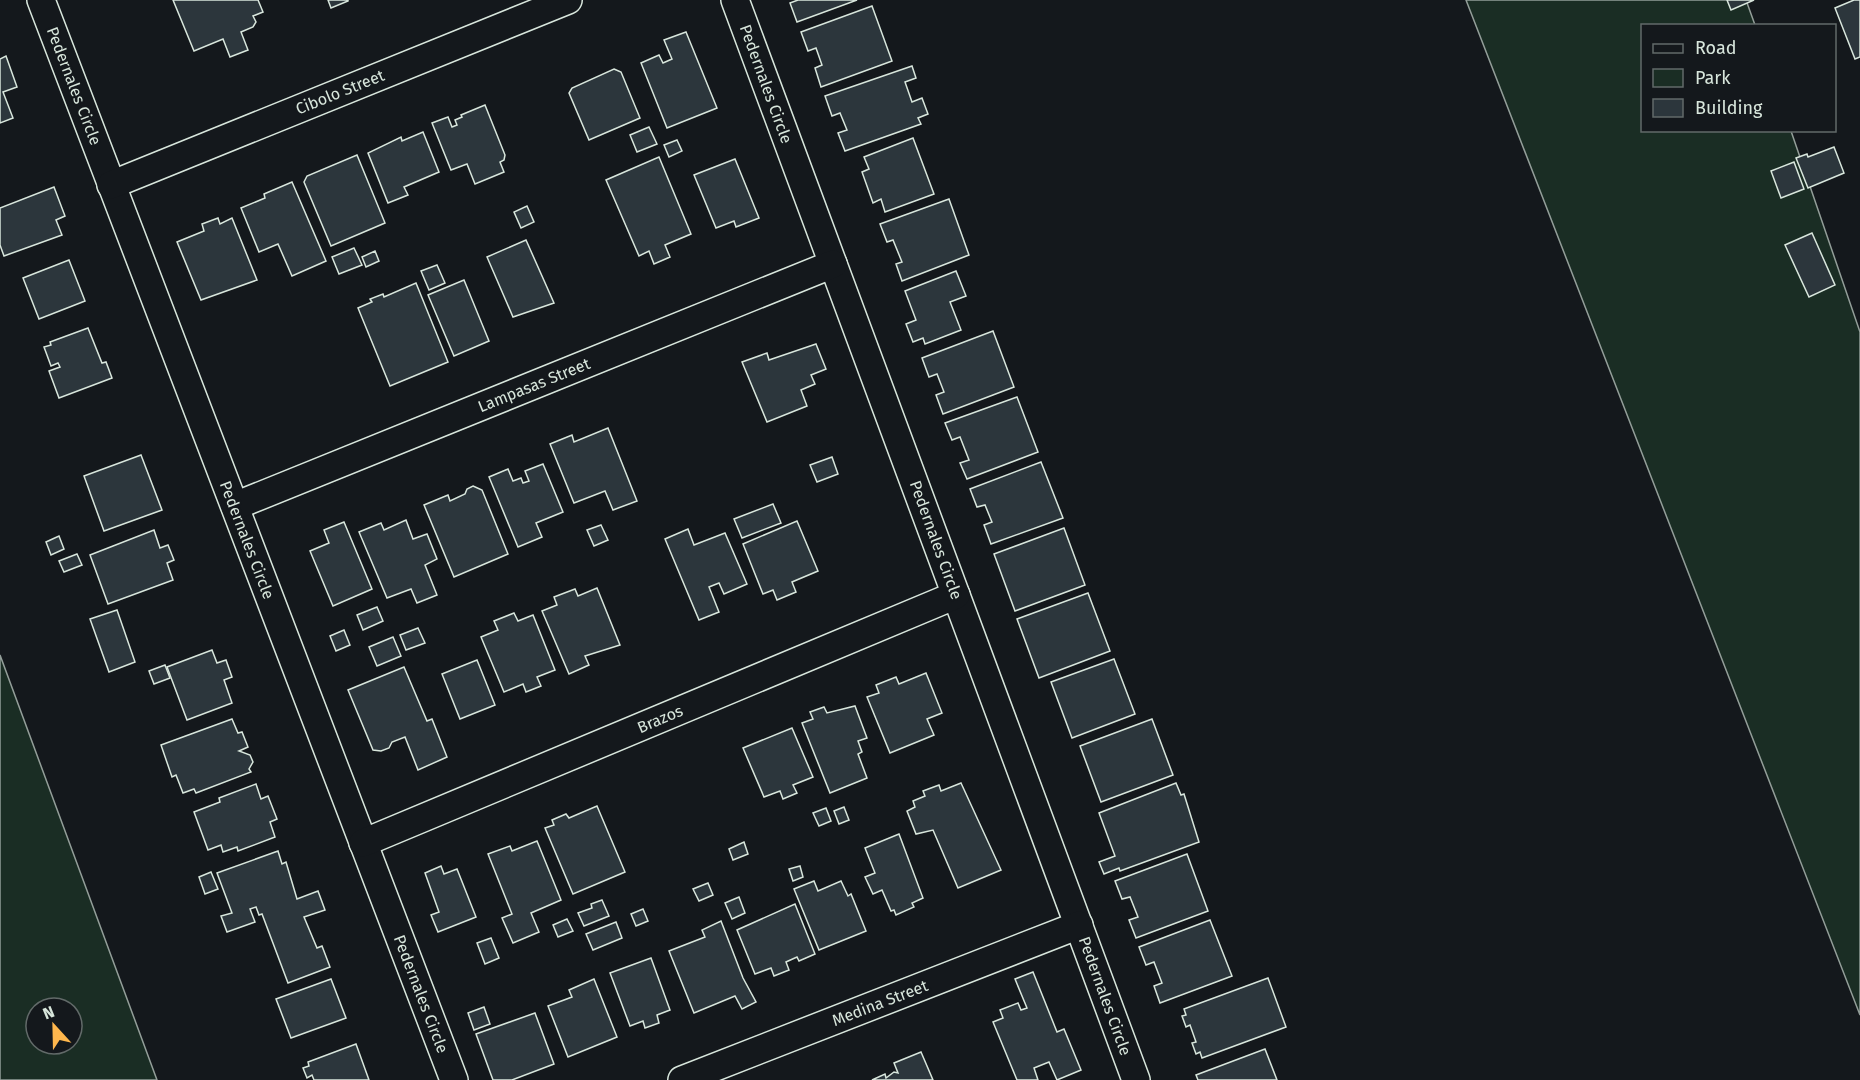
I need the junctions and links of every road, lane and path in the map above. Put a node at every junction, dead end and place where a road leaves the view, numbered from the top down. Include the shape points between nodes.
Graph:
1 (41, 0) edge
2 (568, 0) edge
3 (735, 0) edge
4 (111, 185) junction
5 (833, 264) junction
6 (235, 506) junction
7 (956, 595) junction
8 (363, 843) junction
9 (1078, 925) junction
10 (454, 1080) edge
11 (682, 1080) edge
12 (1136, 1080) edge

1 - 4 street, Pedernales Circle
2 - 4 street, Cibolo Street
3 - 5 street, Pedernales Circle
4 - 6 street, Pedernales Circle
5 - 6 street, Lampasas Street
5 - 7 street, Pedernales Circle
6 - 8 street, Pedernales Circle
7 - 8 street, Brazos
7 - 9 street, Pedernales Circle
8 - 10 street, Pedernales Circle
9 - 11 street, Medina Street
9 - 12 street, Pedernales Circle

